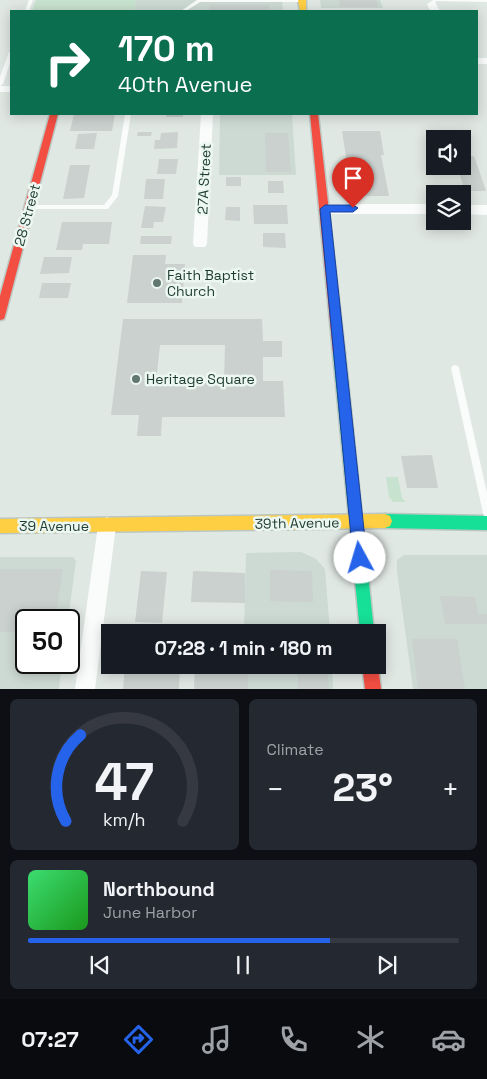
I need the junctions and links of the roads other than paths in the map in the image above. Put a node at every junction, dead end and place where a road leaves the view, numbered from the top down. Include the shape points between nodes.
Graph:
1 (487, 0) edge
2 (302, 4) edge
3 (433, 8) edge
4 (185, 10) edge
5 (10, 56) edge
6 (0, 84) edge
7 (54, 115) edge
8 (128, 115) edge
9 (207, 115) edge
10 (314, 115) edge
11 (29, 207) junction
12 (325, 209) junction
13 (426, 209) edge
14 (471, 209) edge
15 (487, 210) edge
16 (200, 244) dead end
17 (0, 316) edge
18 (456, 368) dead end
19 (487, 513) edge
20 (356, 522) junction
21 (487, 523) edge
22 (0, 526) edge
23 (107, 526) junction
24 (366, 624) edge
25 (371, 674) edge
26 (85, 689) edge
27 (373, 689) edge

1 - 3 lane via 435,0
2 - 4 lane via 200,1
5 - 6 lane
7 - 11 street, 28 Street
8 - 11 lane via 115,196 106,207
9 - 16 street, 27A Street
10 - 12 street
11 - 17 street, 28 Street
12 - 13 street
12 - 20 street
14 - 15 street
18 - 19 lane
20 - 21 street, 39th Avenue
20 - 23 street, 39th Avenue
20 - 24 street
22 - 23 street, 39 Avenue
23 - 26 street
25 - 27 street

